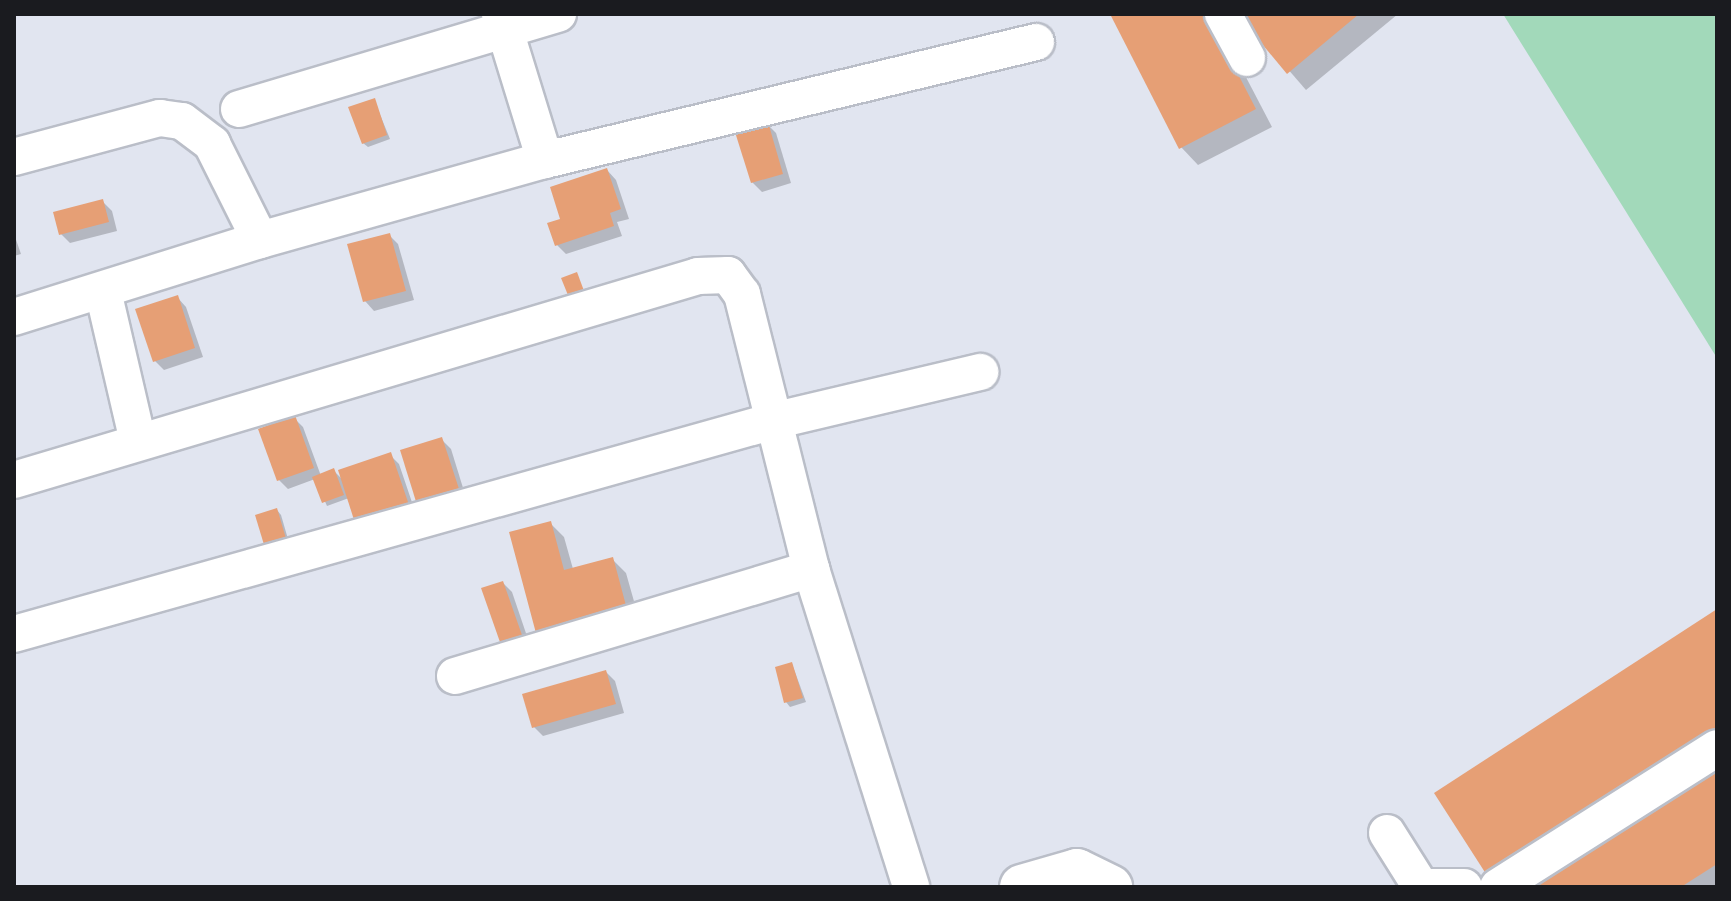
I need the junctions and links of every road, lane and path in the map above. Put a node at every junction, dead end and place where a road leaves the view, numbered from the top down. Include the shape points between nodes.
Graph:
1 (558, 14) edge
2 (1223, 14) edge
3 (503, 22) edge
4 (1036, 42) dead end
5 (1247, 58) dead end
6 (239, 109) dead end
7 (14, 157) edge
8 (545, 160) junction
9 (260, 240) junction
10 (103, 291) junction
11 (14, 317) edge
12 (980, 372) dead end
13 (777, 420) junction
14 (138, 442) junction
15 (14, 480) edge
16 (811, 569) junction
17 (14, 634) edge
18 (455, 676) dead end
19 (1717, 748) edge
20 (1387, 833) dead end
21 (911, 887) edge
22 (1022, 887) edge
23 (1110, 887) edge
24 (1421, 887) edge
25 (1432, 887) edge
26 (1464, 887) edge
27 (1498, 887) edge

1 - 3 street
2 - 5 street
3 - 6 street
3 - 8 street
4 - 8 street
7 - 9 street via 160,118 182,121 212,144
8 - 9 street
9 - 10 street
10 - 11 street
10 - 14 street
12 - 13 street
13 - 14 street via 742,294 728,275 716,272
13 - 16 street
13 - 17 street
14 - 15 street
16 - 18 street
16 - 21 street
19 - 27 street
20 - 24 street
22 - 23 street via 1077,871
25 - 26 street

